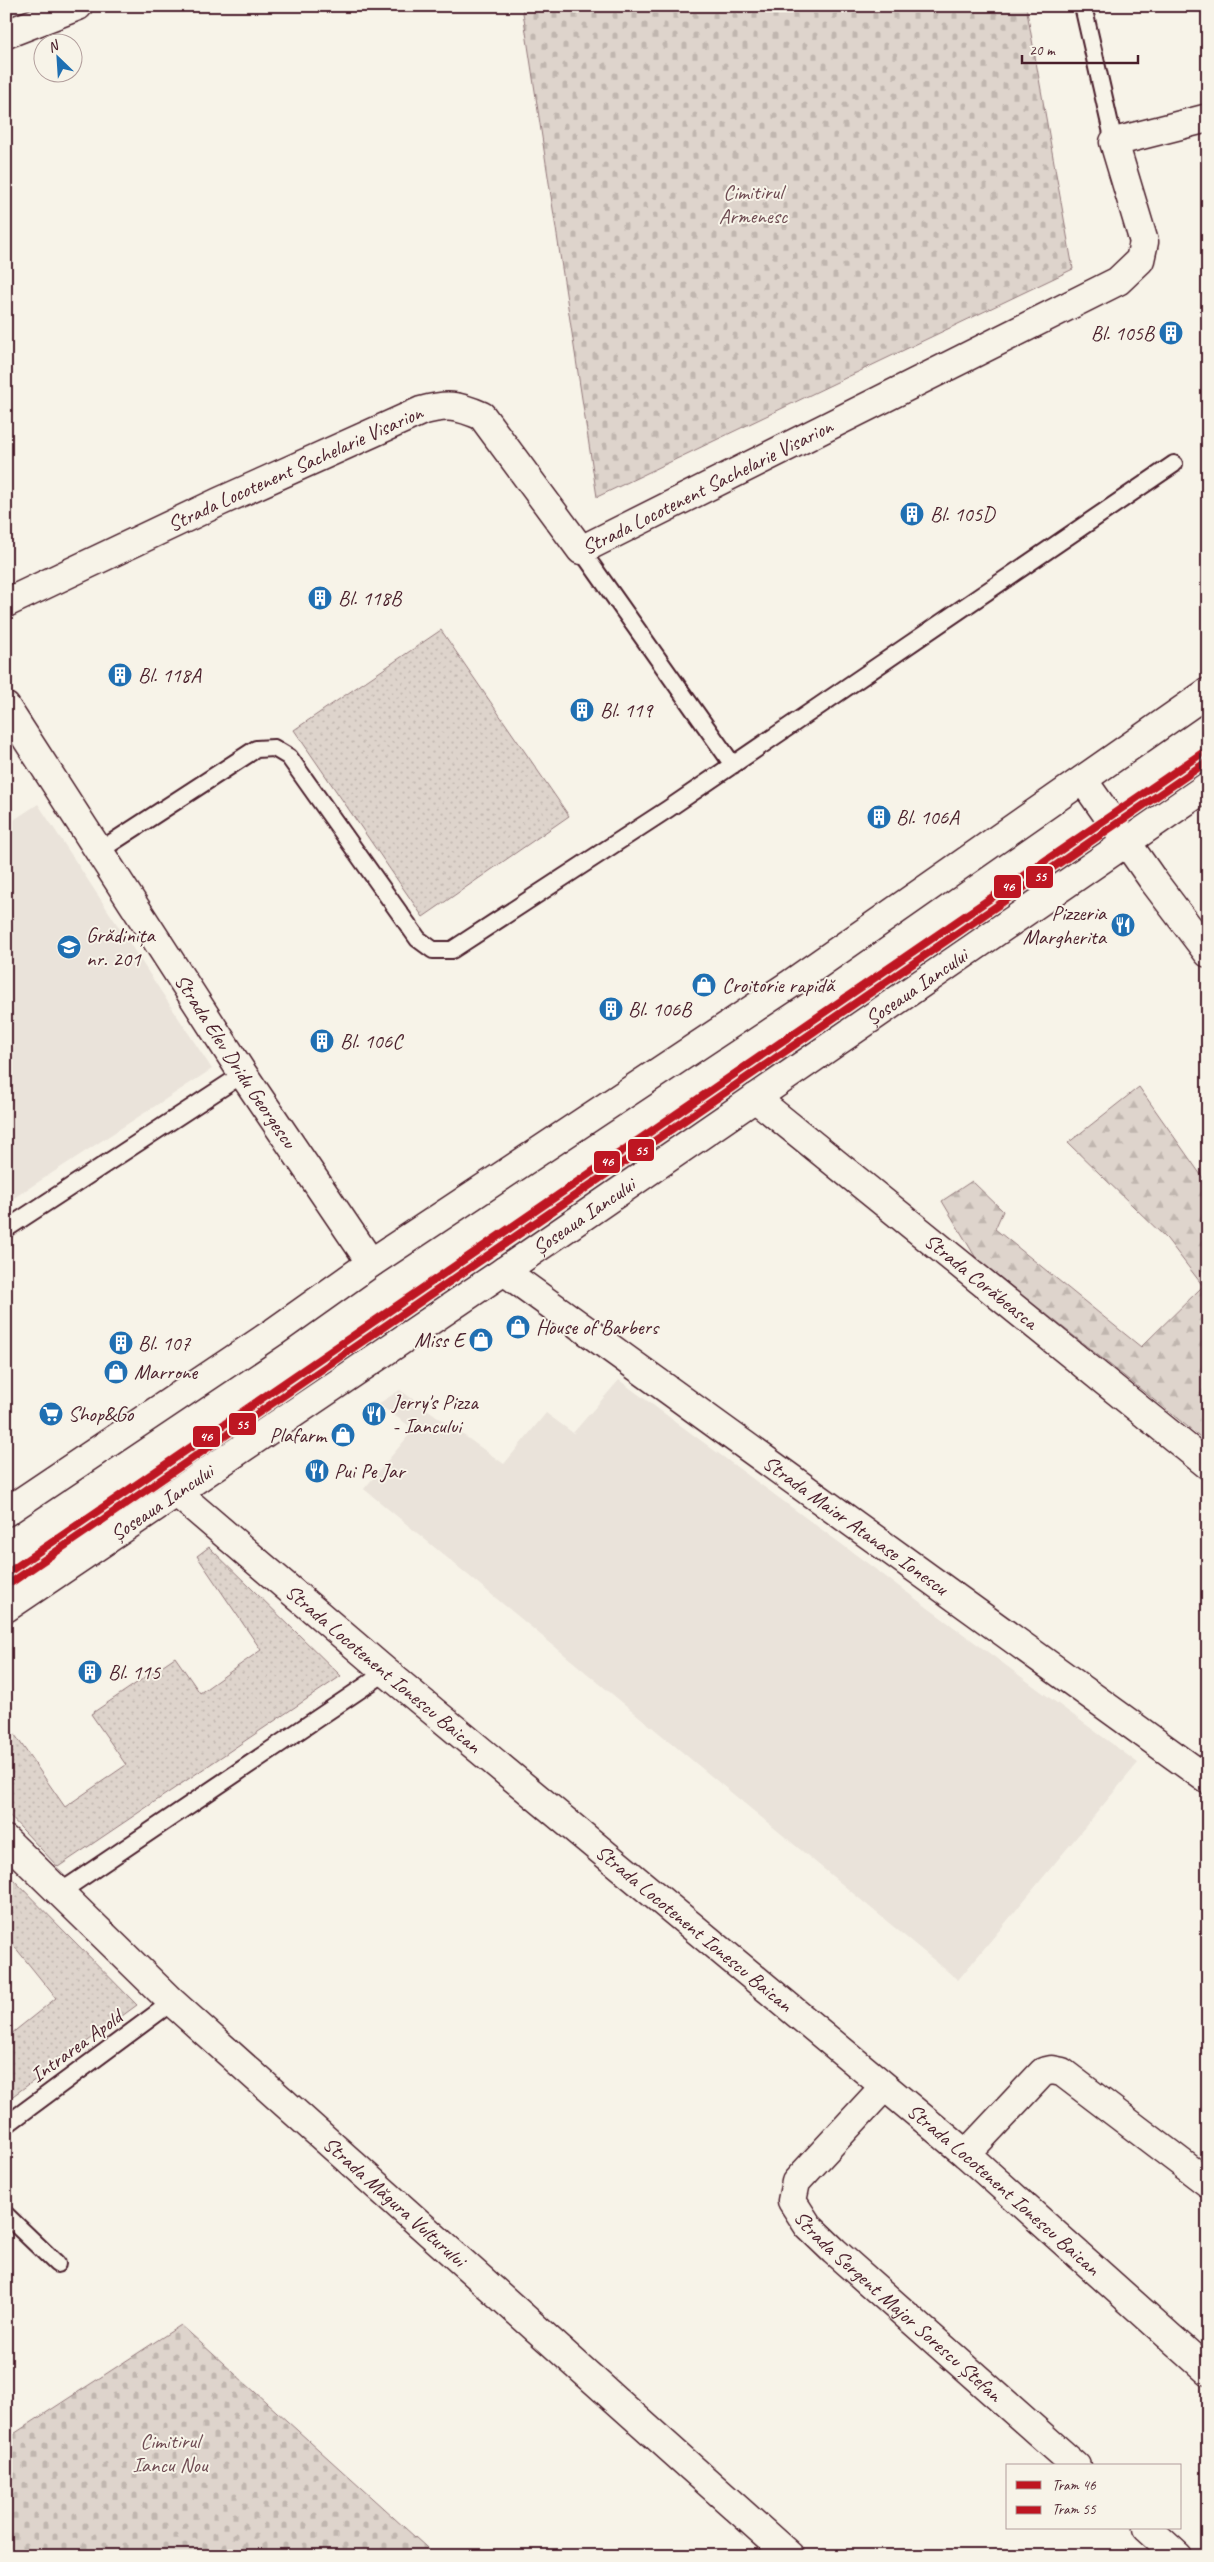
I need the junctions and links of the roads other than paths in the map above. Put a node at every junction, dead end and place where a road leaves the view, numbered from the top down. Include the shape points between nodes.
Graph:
1 (78, 6) edge
2 (1083, 6) edge
3 (6, 34) edge
4 (1208, 118) edge
5 (1114, 142) junction
6 (1174, 464) dead end
7 (581, 550) junction
8 (6, 603) edge
9 (1208, 692) edge
10 (6, 707) edge
11 (733, 765) junction
12 (1084, 780) junction
13 (1208, 786) edge
14 (1127, 843) junction
15 (99, 851) junction
16 (1208, 953) edge
17 (243, 1074) junction
18 (755, 1098) junction
19 (6, 1229) edge
20 (371, 1263) junction
21 (504, 1271) junction
22 (1208, 1465) edge
23 (177, 1493) junction
24 (6, 1512) edge
25 (6, 1608) edge
26 (386, 1672) junction
27 (1208, 1780) edge
28 (6, 1840) edge
29 (59, 1893) junction
30 (172, 2002) junction
31 (884, 2087) junction
32 (6, 2125) edge
33 (966, 2154) junction
34 (1208, 2182) edge
35 (6, 2215) edge
36 (57, 2264) dead end
37 (1208, 2370) edge
38 (1074, 2464) edge
39 (1149, 2530) edge
40 (790, 2556) edge
41 (1178, 2556) edge

1 - 3 street
2 - 5 lane
4 - 5 street
5 - 7 street, Strada Locotenent Sachelarie Visarion via 1144,242 1140,260 1118,281
6 - 11 lane
7 - 8 street, Strada Locotenent Sachelarie Visarion via 482,416 460,406 440,406 421,411 228,498
7 - 11 lane
9 - 12 street
10 - 15 street, Strada Elev Dridu Georgescu
11 - 15 lane via 452,950 432,950 418,939 288,757 274,748 256,749
12 - 14 street
12 - 20 street via 790,985
13 - 14 street, Șoseaua Iancului
14 - 16 street
14 - 18 street, Șoseaua Iancului
15 - 17 street, Strada Elev Dridu Georgescu
17 - 19 lane
17 - 20 street, Strada Elev Dridu Georgescu
18 - 21 street, Șoseaua Iancului
18 - 22 street, Strada Corăbeasca
20 - 24 street
21 - 23 street, Șoseaua Iancului
21 - 27 street, Strada Maior Atanase Ionescu
23 - 25 street, Șoseaua Iancului
23 - 26 street, Strada Locotenent Ionescu Baican
26 - 29 lane
26 - 31 street, Strada Locotenent Ionescu Baican
28 - 29 street, Strada Măgura Vulturului
29 - 30 street, Strada Măgura Vulturului
30 - 32 lane, Intrarea Apold
30 - 40 street, Strada Măgura Vulturului
31 - 33 street, Strada Locotenent Ionescu Baican
31 - 38 street, Strada Sergent Major Sorescu Ștefan via 796,2182 792,2201 808,2226 834,2252
33 - 34 street via 1043,2072 1052,2070 1062,2072
33 - 37 street, Strada Locotenent Ionescu Baican
35 - 36 lane
39 - 41 street

